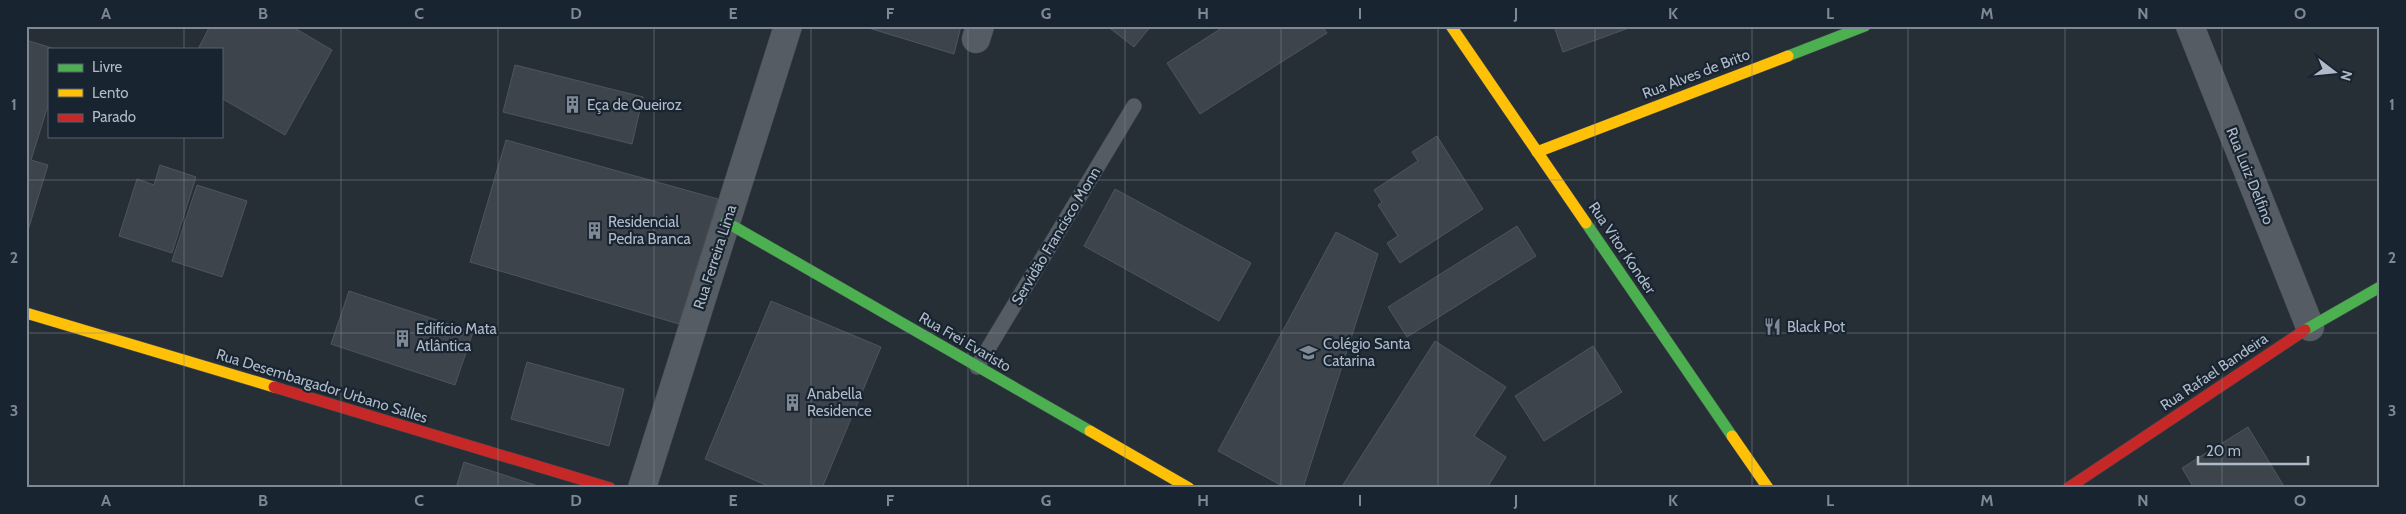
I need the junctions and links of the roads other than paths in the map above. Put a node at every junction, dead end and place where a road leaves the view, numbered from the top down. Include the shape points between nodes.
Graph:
1 (788, 26) edge
2 (1451, 26) edge
3 (1865, 26) edge
4 (2190, 26) edge
5 (1134, 106) dead end
6 (1537, 152) junction
7 (726, 222) junction
8 (2380, 287) edge
9 (26, 313) edge
10 (2310, 327) junction
11 (977, 366) junction
12 (610, 488) edge
13 (642, 488) edge
14 (1189, 488) edge
15 (1768, 488) edge
16 (2068, 488) edge

1 - 7 street, Rua Ferreira Lima
2 - 6 street, Rua Vitor Konder
3 - 6 street, Rua Alves de Brito
4 - 10 street, Rua Luiz Delfino
5 - 11 lane, Servidão Francisco Monn
6 - 15 street, Rua Vitor Konder
7 - 11 street, Rua Frei Evaristo
7 - 13 street, Rua Ferreira Lima
8 - 10 street, Rua Rafael Bandeira
9 - 12 street, Rua Desembargador Urbano Salles
10 - 16 street, Rua Rafael Bandeira
11 - 14 street, Rua Frei Evaristo

